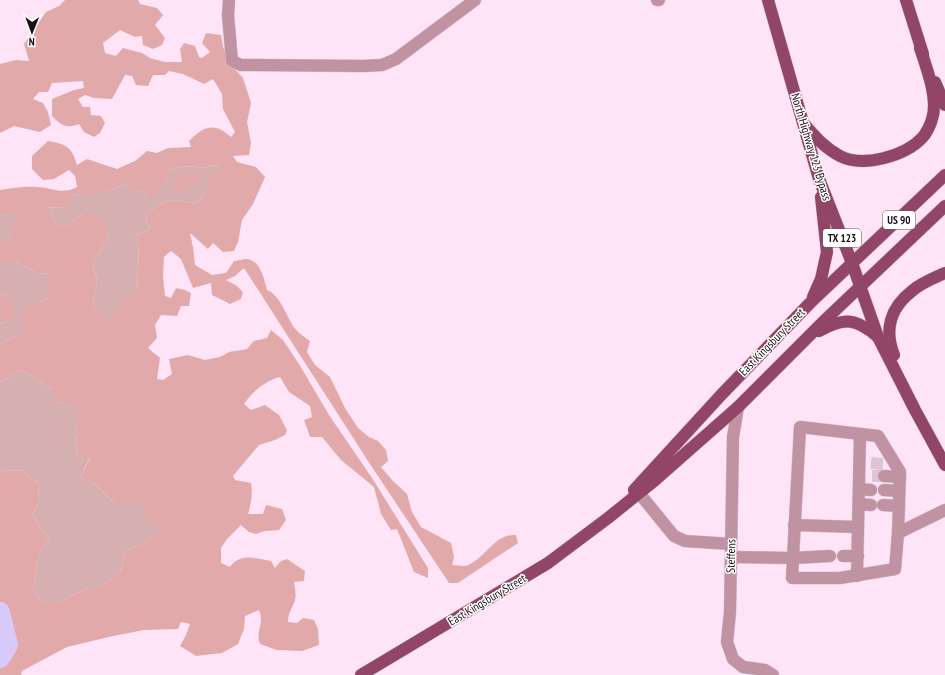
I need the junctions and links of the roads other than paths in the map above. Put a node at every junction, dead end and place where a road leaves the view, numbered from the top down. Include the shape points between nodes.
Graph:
1 (229, 0) edge
2 (475, 0) edge
3 (768, 0) edge
4 (906, 0) edge
5 (920, 48) junction
6 (942, 95) edge
7 (945, 105) edge
8 (803, 123) junction
9 (945, 175) edge
10 (819, 180) junction
11 (945, 206) edge
12 (852, 263) junction
13 (945, 273) edge
14 (861, 287) junction
15 (810, 303) junction
16 (878, 337) junction
17 (808, 338) junction
18 (738, 407) junction
19 (915, 410) junction
20 (860, 434) junction
21 (945, 465) edge
22 (884, 476) tunnel mouth
23 (900, 477) junction
24 (859, 489) junction
25 (871, 490) tunnel mouth
26 (884, 490) tunnel mouth
27 (899, 491) junction
28 (639, 494) junction
29 (859, 504) junction
30 (899, 506) junction
31 (945, 510) edge
32 (608, 518) junction
33 (794, 525) junction
34 (858, 527) junction
35 (898, 533) junction
36 (731, 544) junction
37 (830, 556) dead end
38 (843, 556) dead end
39 (858, 556) junction
40 (731, 557) junction
41 (793, 558) junction
42 (857, 576) junction
43 (361, 675) edge
44 (773, 675) edge

1 - 2 street via 232,61 241,65 363,66 382,65 396,59
3 - 8 main road, North Highway 123 Bypass / TX 123
4 - 5 main road
5 - 6 main road
5 - 8 main road via 931,85 934,108 932,119 922,138 908,148 876,160 858,162 841,156 822,144
6 - 7 main road
8 - 10 main road, North Highway 123 Bypass / TX 123
9 - 12 main road, East Kingsbury Street / US 90
10 - 12 main road, North Highway 123 Bypass / TX 123
10 - 15 main road via 827,252 821,279
11 - 14 main road, East Kingsbury Street / US 90
12 - 14 main road, North Highway 123 Bypass / TX 123
12 - 15 main road, East Kingsbury Street / US 90
13 - 19 main road via 912,290 895,311 889,324 889,342
14 - 16 main road, North Highway 123 Bypass / TX 123
14 - 17 main road, East Kingsbury Street / US 90
15 - 32 main road, East Kingsbury Street / US 90
16 - 17 main road via 856,322 845,321 831,324
16 - 19 main road, North Highway 123 Bypass / TX 123
17 - 18 main road, East Kingsbury Street / US 90
18 - 28 main road, East Kingsbury Street / US 90
18 - 36 street, Steffens via 733,437
19 - 21 main road, North Highway 123 Bypass / TX 123
20 - 23 street via 878,436 890,464 900,472
20 - 24 street via 866,463 865,476
20 - 33 street via 800,427
22 - 23 street
23 - 27 street
24 - 25 street
24 - 29 street
26 - 27 street
27 - 30 street
28 - 32 main road, East Kingsbury Street / US 90
28 - 36 street via 674,536 685,541
29 - 30 street
29 - 34 street
30 - 35 street
31 - 35 street
32 - 43 main road, East Kingsbury Street / US 90 via 548,563
33 - 34 street
33 - 41 street
34 - 39 street
35 - 42 street via 895,569
36 - 40 street, Steffens
37 - 41 street
38 - 39 street
39 - 42 street
40 - 41 street
40 - 44 street, Steffens via 727,642 733,659 743,668 765,670
41 - 42 street via 792,578

